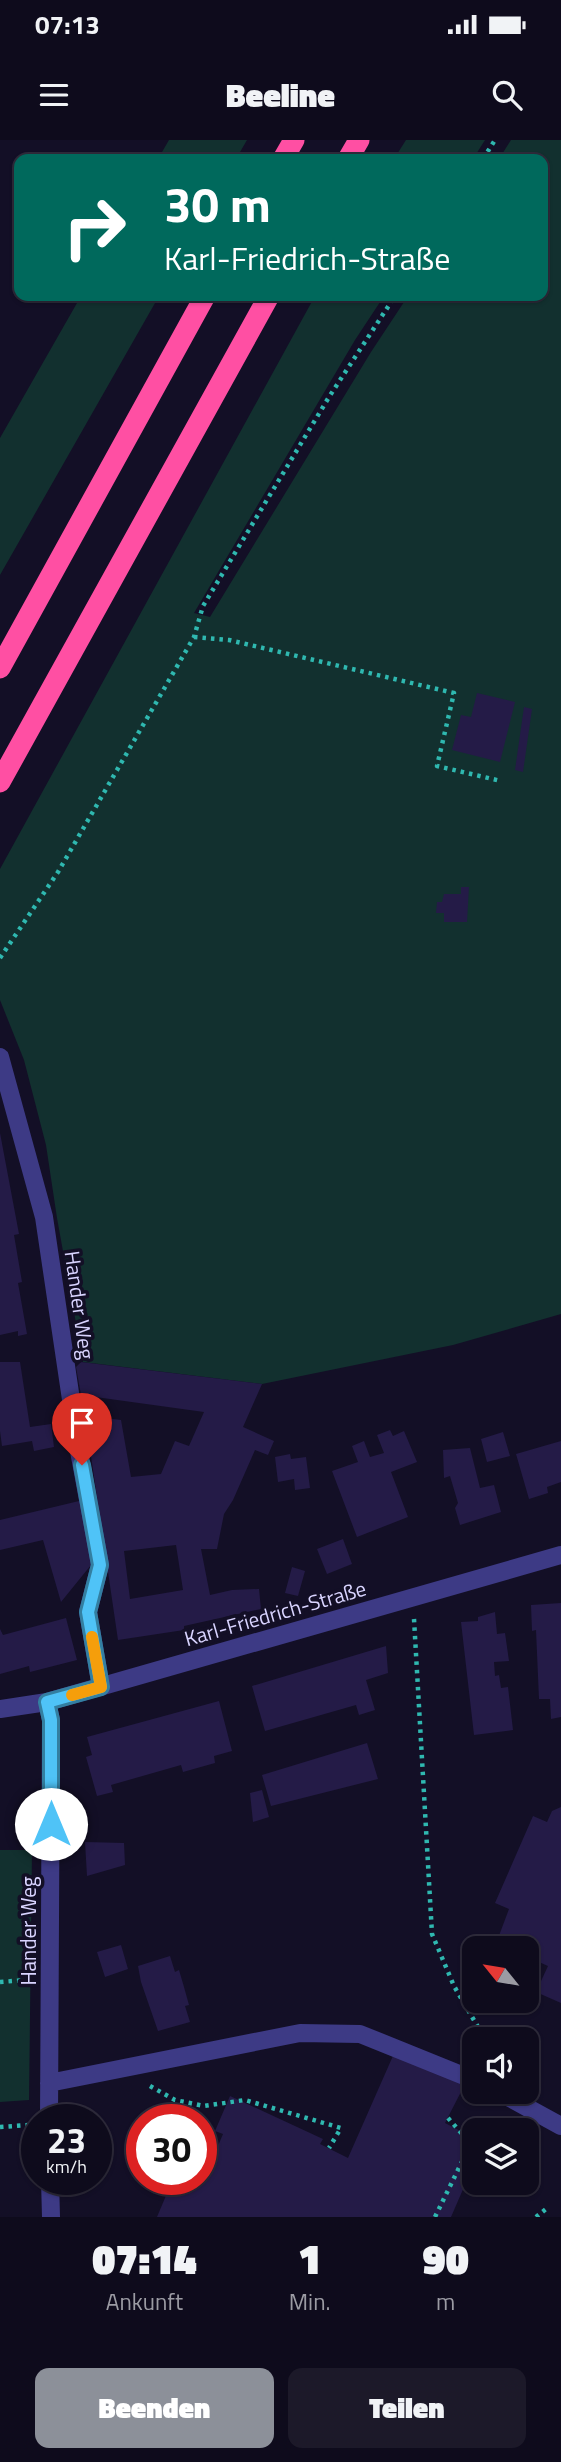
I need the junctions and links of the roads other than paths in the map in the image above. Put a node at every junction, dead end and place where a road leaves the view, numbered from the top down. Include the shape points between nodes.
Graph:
1 (202, 301) edge
2 (266, 301) edge
3 (0, 668) edge
4 (0, 782) edge
5 (1, 1062) edge
6 (561, 1555) edge
7 (101, 1687) junction
8 (47, 1702) junction
9 (0, 1709) edge
10 (462, 2075) edge
11 (49, 2082) junction
12 (49, 2104) edge
13 (521, 2104) edge
14 (561, 2126) edge
15 (50, 2195) edge
16 (51, 2217) edge

1 - 3 highway
2 - 4 highway
5 - 7 street, Hander Weg via 44,1217 100,1565 88,1612
6 - 7 street, Karl-Friedrich-Straße
7 - 8 street, Karl-Friedrich-Straße
8 - 9 street, Karl-Friedrich-Straße
8 - 11 street, Hander Weg via 51,1720
10 - 11 street via 360,2034 300,2033
11 - 12 street, Hander Weg
13 - 14 street
15 - 16 street

